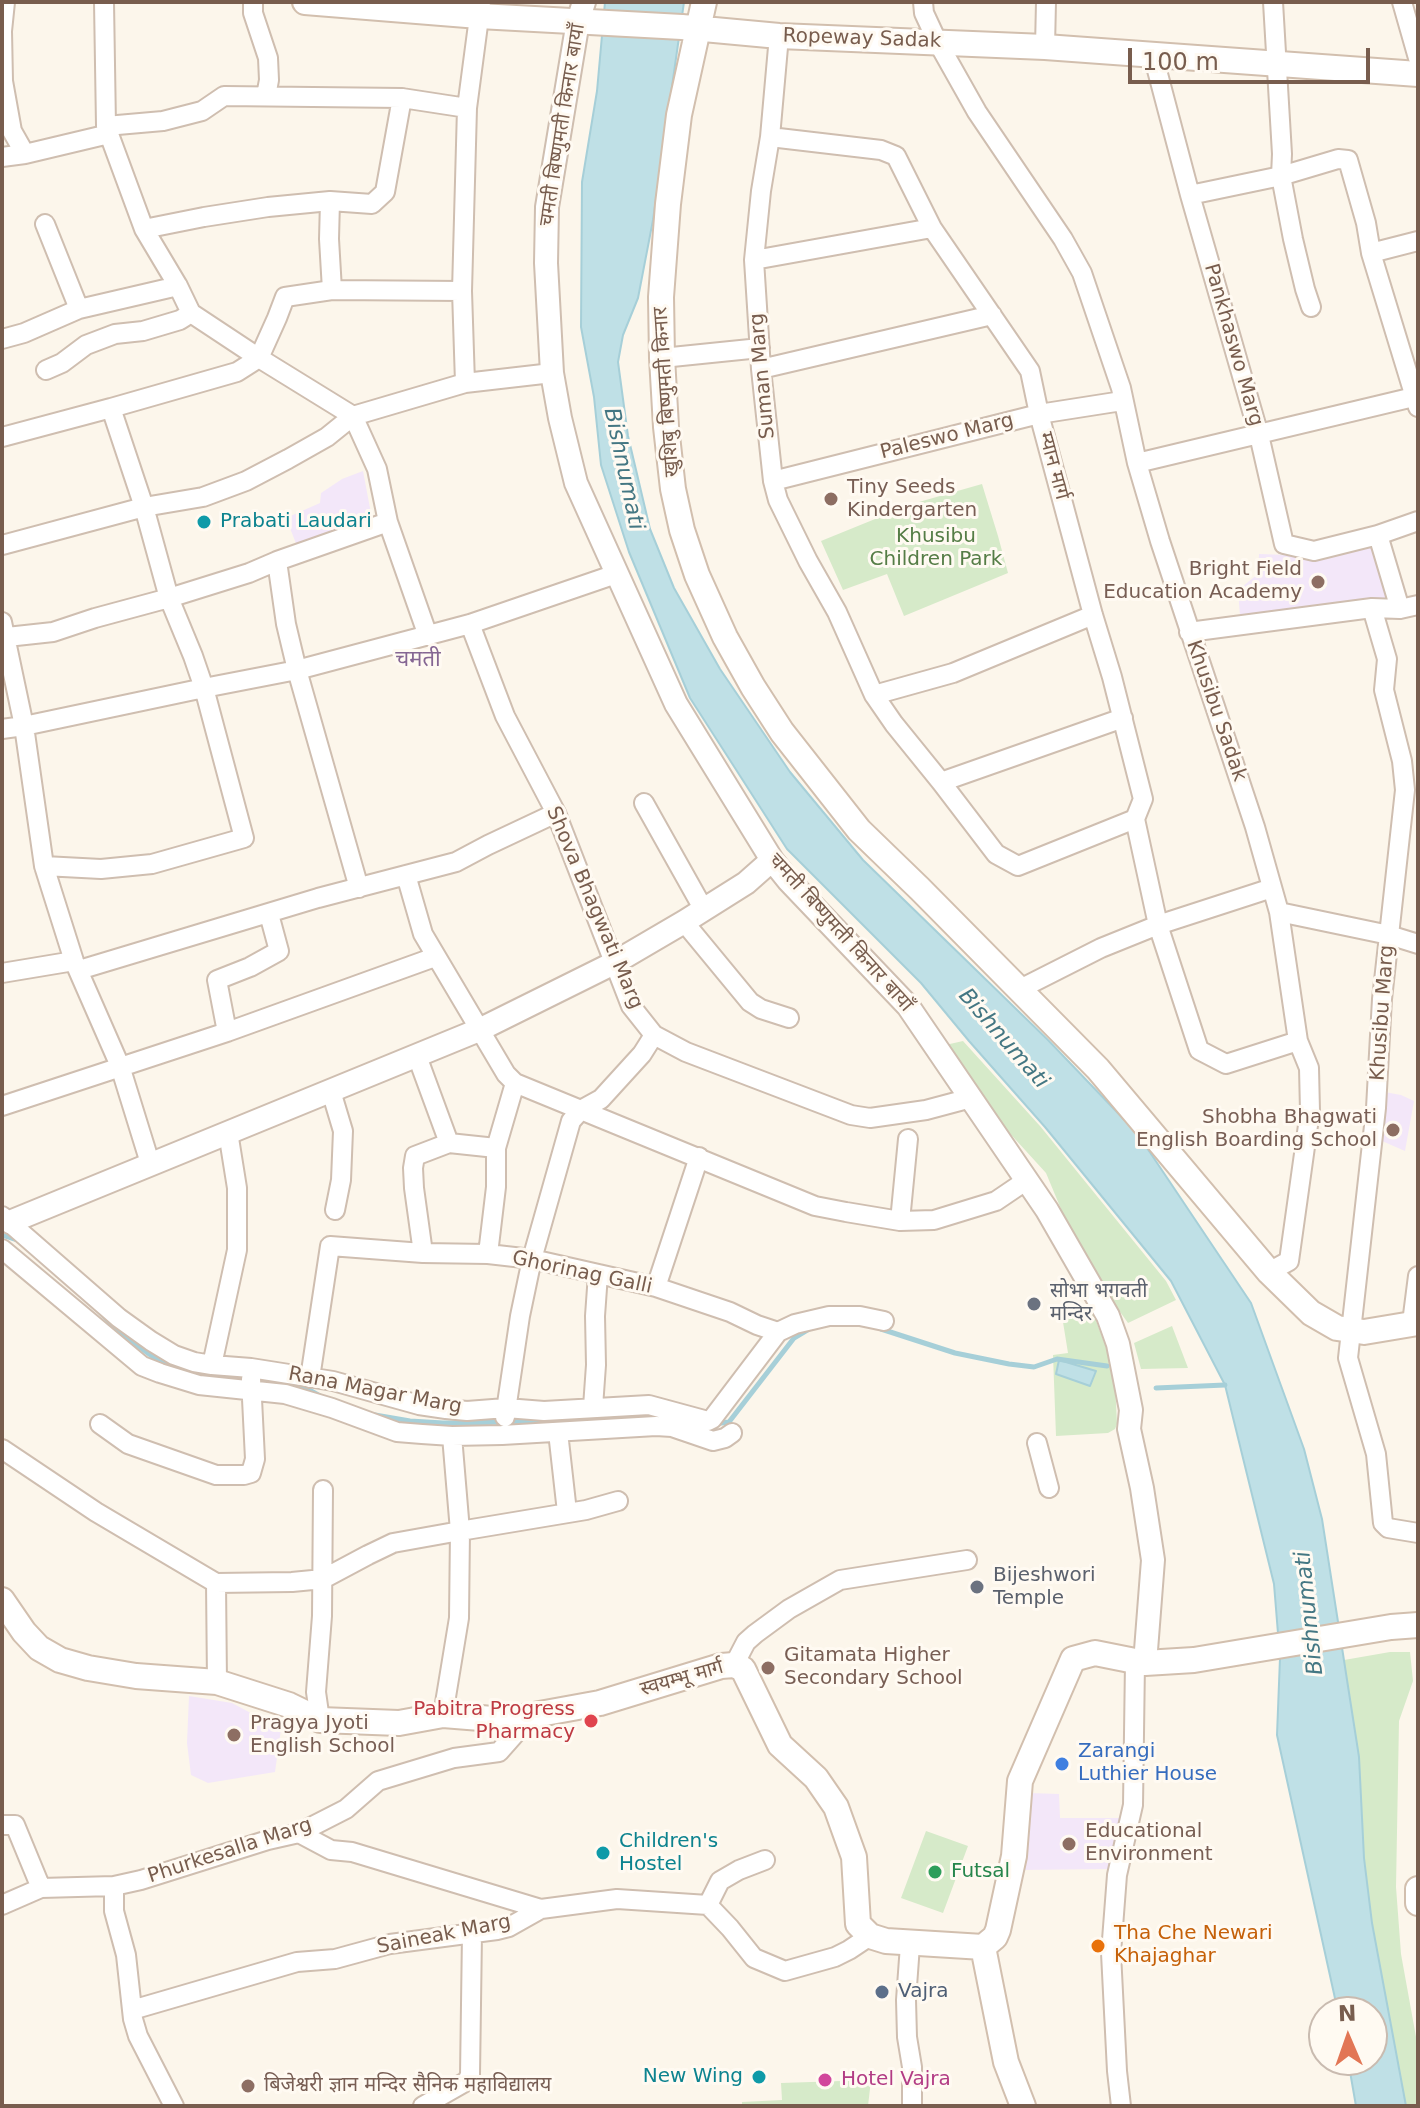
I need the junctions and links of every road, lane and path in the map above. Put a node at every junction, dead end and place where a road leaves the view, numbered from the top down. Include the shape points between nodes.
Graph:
1 (5, 2) edge
2 (104, 2) edge
3 (253, 2) edge
4 (305, 2) edge
5 (704, 2) edge
6 (923, 2) edge
7 (1046, 2) edge
8 (1273, 2) edge
9 (1402, 2) edge
10 (353, 4) edge
11 (480, 9) edge
12 (586, 15) edge
13 (691, 28) junction
14 (779, 36) junction
15 (937, 41) junction
16 (1045, 47) junction
17 (1153, 55) junction
18 (1418, 58) edge
19 (1276, 62) junction
20 (1418, 74) edge
21 (266, 96) junction
22 (402, 98) junction
23 (467, 108) junction
24 (107, 130) junction
25 (770, 137) junction
26 (25, 154) junction
27 (2, 157) edge
28 (1281, 176) junction
29 (1190, 195) junction
30 (330, 201) junction
31 (45, 224) dead end
32 (932, 228) junction
33 (144, 229) junction
34 (1418, 241) edge
35 (1371, 253) junction
36 (754, 260) junction
37 (178, 286) junction
38 (332, 290) junction
39 (462, 291) junction
40 (1311, 307) dead end
41 (79, 309) junction
42 (191, 313) junction
43 (992, 315) junction
44 (2, 339) edge
45 (760, 348) junction
46 (259, 358) junction
47 (662, 358) junction
48 (761, 369) junction
49 (46, 370) dead end
50 (552, 373) junction
51 (465, 383) junction
52 (1417, 400) edge
53 (1122, 401) junction
54 (111, 408) junction
55 (1039, 414) junction
56 (353, 416) junction
57 (1259, 435) junction
58 (2, 437) edge
59 (1137, 463) junction
60 (773, 481) junction
61 (144, 507) junction
62 (1418, 521) edge
63 (388, 522) junction
64 (1378, 535) junction
65 (2, 545) edge
66 (277, 561) junction
67 (616, 574) junction
68 (169, 598) junction
69 (1409, 607) edge
70 (1372, 608) junction
71 (1093, 615) junction
72 (470, 624) junction
73 (4, 629) edge
74 (1189, 632) junction
75 (428, 636) junction
76 (297, 670) junction
77 (204, 688) junction
78 (874, 695) junction
79 (1123, 718) junction
80 (24, 726) junction
81 (2, 729) edge
82 (941, 782) junction
83 (644, 803) dead end
84 (556, 813) junction
85 (1135, 819) junction
86 (772, 860) junction
87 (44, 866) junction
88 (406, 875) junction
89 (359, 888) junction
90 (1272, 888) junction
91 (1279, 912) junction
92 (269, 914) junction
93 (694, 916) junction
94 (1158, 925) junction
95 (1389, 935) junction
96 (1418, 944) edge
97 (435, 957) junction
98 (614, 963) junction
99 (77, 965) junction
100 (2, 973) edge
101 (1018, 990) junction
102 (789, 1018) dead end
103 (479, 1030) junction
104 (227, 1032) junction
105 (654, 1035) junction
106 (1298, 1041) junction
107 (417, 1056) junction
108 (120, 1066) junction
109 (515, 1083) junction
110 (331, 1091) junction
111 (961, 1101) junction
112 (2, 1106) edge
113 (581, 1110) junction
114 (228, 1132) junction
115 (908, 1139) dead end
116 (449, 1143) junction
117 (496, 1148) junction
118 (699, 1157) junction
119 (150, 1163) junction
120 (1027, 1180) junction
121 (335, 1210) dead end
122 (5, 1221) edge
123 (900, 1221) junction
124 (2, 1249) edge
125 (423, 1253) junction
126 (488, 1254) junction
127 (532, 1259) junction
128 (1269, 1272) junction
129 (598, 1274) junction
130 (1418, 1276) edge
131 (656, 1287) junction
132 (884, 1321) dead end
133 (1415, 1323) edge
134 (1352, 1331) junction
135 (778, 1332) junction
136 (212, 1365) junction
137 (310, 1378) junction
138 (251, 1382) junction
139 (593, 1407) junction
140 (506, 1408) junction
141 (100, 1424) dead end
142 (558, 1432) junction
143 (732, 1433) dead end
144 (502, 1435) junction
145 (452, 1436) junction
146 (1037, 1443) dead end
147 (2, 1449) edge
148 (1049, 1488) dead end
149 (323, 1490) dead end
150 (618, 1501) dead end
151 (567, 1512) junction
152 (460, 1531) junction
153 (1418, 1533) edge
154 (967, 1560) dead end
155 (323, 1579) junction
156 (216, 1583) junction
157 (2, 1600) edge
158 (1418, 1625) edge
159 (1140, 1662) junction
160 (734, 1665) junction
161 (217, 1682) junction
162 (443, 1715) junction
163 (523, 1717) junction
164 (320, 1720) junction
165 (2, 1825) edge
166 (299, 1833) junction
167 (765, 1860) dead end
168 (114, 1886) junction
169 (41, 1888) junction
170 (1418, 1889) edge
171 (1418, 1903) edge
172 (2, 1905) edge
173 (708, 1905) junction
174 (541, 1909) junction
175 (472, 1934) junction
176 (870, 1936) junction
177 (922, 1942) junction
178 (983, 1947) junction
179 (132, 2010) junction
180 (174, 2106) edge
181 (423, 2106) edge
182 (912, 2106) edge
183 (1023, 2106) edge
184 (1121, 2106) edge

1 - 26 street via 3,81 12,131
2 - 24 street
3 - 21 street via 268,58
4 - 10 main road, Ropeway Sadak
5 - 13 main road, खुशिबु बिष्णुमती किनार
6 - 15 street, Khusibu Sadak
7 - 16 street
8 - 19 street
9 - 18 street
10 - 11 main road, Ropeway Sadak
11 - 12 main road, Ropeway Sadak
11 - 23 street
12 - 13 main road, Ropeway Sadak
12 - 50 street, चमती बिष्णुमती किनार बायाँ via 547,207
13 - 14 main road, Ropeway Sadak
13 - 47 main road, खुशिबु बिष्णुमती किनार via 668,204
14 - 15 main road, Ropeway Sadak
14 - 25 street, Suman Marg
15 - 16 main road, Ropeway Sadak
15 - 53 street, Khusibu Sadak via 1082,273
16 - 17 main road, Ropeway Sadak
17 - 19 main road, Ropeway Sadak
17 - 29 street, Pankhaswo Marg
19 - 20 main road, Ropeway Sadak
19 - 28 street
21 - 22 street
21 - 24 street via 224,96 202,111
22 - 23 street
22 - 30 street via 385,192 372,204
23 - 39 street
24 - 26 street
24 - 33 street
25 - 32 street, म्यान मार्ग via 896,156
25 - 36 street, Suman Marg
26 - 27 street
28 - 29 street
28 - 35 street via 1348,160
28 - 40 street
29 - 57 street, Pankhaswo Marg
30 - 33 street
30 - 38 street
31 - 41 street
32 - 36 street
32 - 43 street, म्यान मार्ग
33 - 37 street
34 - 35 street
35 - 52 street
36 - 45 street, Suman Marg
37 - 41 street
37 - 42 street
38 - 39 street
38 - 46 street via 285,297
39 - 51 street
41 - 44 street
42 - 46 street
42 - 49 street via 143,331 100,339
43 - 48 street
43 - 55 street, म्यान मार्ग via 1030,371
45 - 47 street
45 - 48 street, Suman Marg
46 - 54 street via 237,372
46 - 56 street
47 - 101 main road, खुशिबु बिष्णुमती किनार via 673,489 682,530 725,637 753,687 859,830
48 - 60 street, Suman Marg
50 - 51 street
50 - 67 street, चमती बिष्णुमती किनार बायाँ via 576,483
51 - 56 street
52 - 57 street
53 - 55 street, Paleswo Marg
53 - 59 street, Khusibu Sadak
54 - 58 street
54 - 61 street
55 - 60 street, Paleswo Marg
55 - 71 street, म्यान मार्ग
56 - 61 street via 327,437 246,481 203,497
56 - 63 street via 377,469
57 - 59 street
57 - 64 street, Pankhaswo Marg via 1284,544 1314,551
59 - 74 street, Khusibu Sadak
60 - 78 street, Suman Marg
61 - 65 street
61 - 68 street
62 - 64 street, Pankhaswo Marg
63 - 66 street
63 - 75 street
64 - 69 street
66 - 68 street
66 - 76 street
67 - 72 street
67 - 86 street, चमती बिष्णुमती किनार बायाँ via 676,704
68 - 73 street via 53,632
68 - 77 street
69 - 70 street
70 - 74 street
70 - 95 street, Khusibu Marg via 1387,659 1384,690 1405,790
71 - 78 street via 953,673
71 - 79 street, म्यान मार्ग
72 - 75 street
72 - 84 street, Shova Bhagwati Marg via 505,716
73 - 80 street
74 - 90 street, Khusibu Sadak
75 - 76 street
76 - 77 street
76 - 89 street
77 - 80 street
77 - 87 street via 244,838 152,864 101,869
78 - 82 street, Suman Marg
79 - 82 street
79 - 85 street, म्यान मार्ग via 1143,799
80 - 81 street
80 - 87 street
82 - 85 street, Suman Marg via 996,854 1018,866
83 - 93 street
84 - 88 street via 456,862
84 - 98 street, Shova Bhagwati Marg
85 - 94 street, म्यान मार्ग
86 - 93 street
86 - 111 street, चमती बिष्णुमती किनार बायाँ via 908,1006
87 - 99 street
88 - 89 street
88 - 97 street
89 - 92 street
90 - 91 street, Khusibu Sadak
90 - 94 street
91 - 95 street
91 - 106 street, Khusibu Sadak
92 - 99 street
92 - 104 street via 279,951 217,980
93 - 98 street
93 - 102 street via 750,1002
94 - 101 street
94 - 106 street, म्यान मार्ग via 1199,1050 1226,1064
95 - 96 street
95 - 134 street, Khusibu Marg
97 - 103 street
97 - 104 street
98 - 103 street
98 - 105 street, Shova Bhagwati Marg via 631,1006
99 - 100 street
99 - 108 street
101 - 128 main road, खुशिबु बिष्णुमती किनार via 1098,1069
103 - 107 street
103 - 109 street
104 - 108 street
105 - 111 street, Shova Bhagwati Marg via 851,1115 870,1118
105 - 113 street via 601,1099
106 - 128 street, Khusibu Sadak via 1309,1068 1307,1137 1289,1261
107 - 110 street
107 - 116 street
108 - 112 street
108 - 119 street
109 - 113 street
109 - 117 street
110 - 114 street
110 - 121 street via 343,1131
111 - 120 street, चमती बिष्णुमती किनार बायाँ
113 - 118 street
113 - 127 street via 571,1121
114 - 119 street
114 - 136 street via 237,1188 237,1250
115 - 123 street
116 - 117 street
116 - 125 street via 415,1156
117 - 126 street
118 - 123 street via 815,1206
118 - 131 street
119 - 122 street
120 - 123 street via 996,1201 934,1220
120 - 159 street, चमती बिष्णुमती किनार बायाँ via 1108,1316 1118,1344 1153,1560
122 - 136 street, Rana Magar Marg via 151,1341 174,1355
124 - 138 street via 142,1366 199,1385
125 - 126 street, Ghorinag Galli
125 - 137 street, Ghorinag Galli via 330,1246
126 - 127 street, Ghorinag Galli
127 - 129 street, Ghorinag Galli
127 - 140 street
128 - 134 main road, खुशिबु बिष्णुमती किनार via 1311,1313
129 - 131 street, Ghorinag Galli
129 - 139 street
130 - 133 street
131 - 135 street, Ghorinag Galli
132 - 135 street via 829,1316
133 - 134 main road
134 - 153 street, Khusibu Marg via 1348,1358 1376,1454 1383,1523
135 - 139 street, Rana Magar Marg via 708,1421 654,1405
136 - 138 street, Rana Magar Marg
137 - 138 street, Rana Magar Marg
137 - 140 street, Rana Magar Marg via 419,1405 467,1411
138 - 141 street via 255,1459 251,1473 244,1475 216,1475 128,1444
138 - 145 street via 397,1432
139 - 140 street, Rana Magar Marg
140 - 144 street
142 - 143 street via 656,1426 713,1441
142 - 144 street
142 - 151 street
144 - 145 street
145 - 152 street
146 - 148 street
147 - 156 street
149 - 155 street
150 - 151 street
151 - 152 street
152 - 155 street via 393,1543
152 - 162 street via 459,1618
154 - 160 street via 840,1580 755,1634
155 - 156 street
155 - 164 street via 316,1692
156 - 161 street
157 - 161 main road, स्वयम्भू मार्ग via 39,1648 60,1660 136,1676
158 - 159 main road via 1194,1660
159 - 178 main road via 1095,1653 1073,1659 1020,1781 1014,1856 998,1930
159 - 184 street via 1133,1805 1117,1875 1111,1953
160 - 163 main road, स्वयम्भू मार्ग via 600,1703
160 - 176 main road, स्वयम्भू मार्ग via 743,1669 780,1745 816,1778 836,1807 854,1857 858,1924
161 - 164 main road, स्वयम्भू मार्ग
162 - 163 main road, स्वयम्भू मार्ग
162 - 164 main road, स्वयम्भू मार्ग via 399,1723
163 - 166 street, Phurkesalla Marg via 499,1752 454,1758 378,1781 346,1809
165 - 169 street via 15,1825
166 - 168 street, Phurkesalla Marg
166 - 174 street via 331,1850
167 - 173 street via 720,1881
168 - 169 street, Phurkesalla Marg
168 - 179 street
169 - 172 street, Phurkesalla Marg
170 - 171 main road
173 - 174 street, Saineak Marg via 617,1899
173 - 176 street via 754,1958 785,1971 835,1957
174 - 175 street, Saineak Marg via 509,1927
175 - 179 street, Saineak Marg via 297,1962
175 - 181 street via 470,2075
176 - 177 main road
177 - 178 main road
177 - 182 street via 910,1945 907,1986
178 - 183 main road via 1006,2062
179 - 180 street via 138,2036

